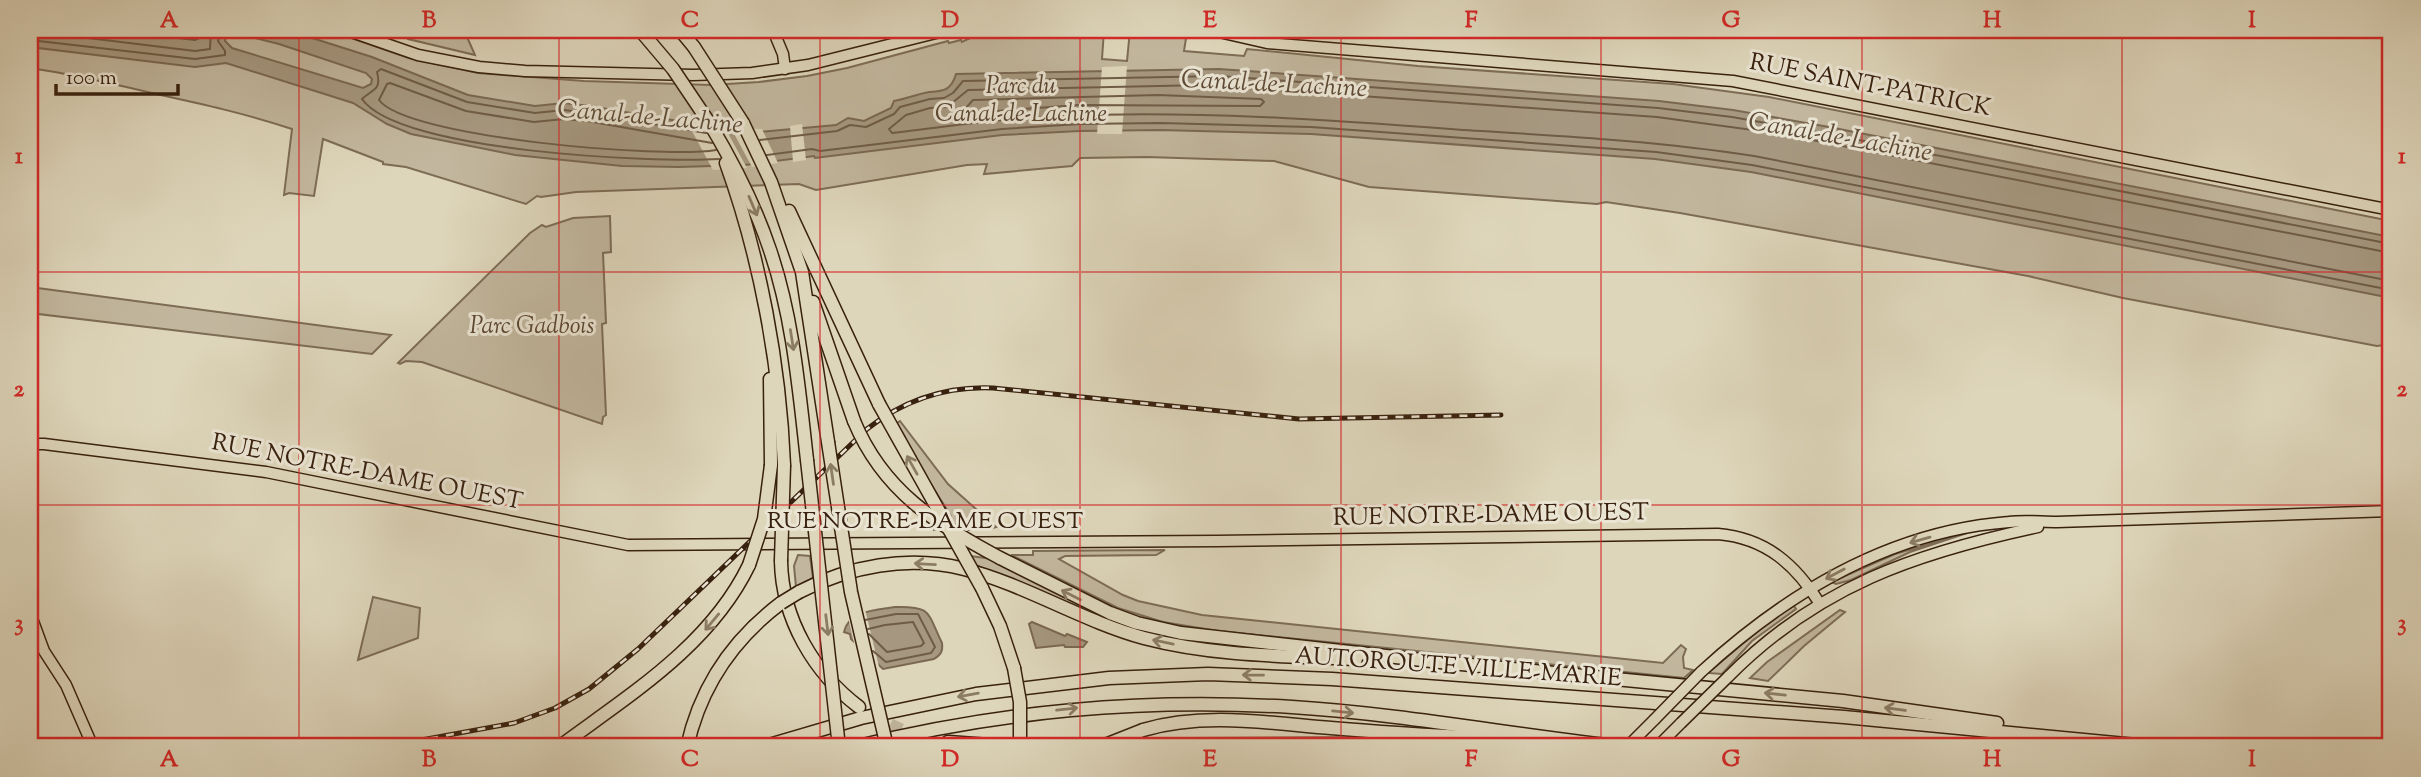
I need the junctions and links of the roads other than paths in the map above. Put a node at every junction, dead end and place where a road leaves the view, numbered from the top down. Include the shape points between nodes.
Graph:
1 (346, 30) edge
2 (640, 30) edge
3 (680, 30) edge
4 (773, 30) edge
5 (948, 30) edge
6 (1210, 30) edge
7 (785, 69) junction
8 (710, 124) junction
9 (2391, 210) edge
10 (799, 244) junction
11 (802, 272) junction
12 (30, 444) edge
13 (778, 465) junction
14 (2391, 511) edge
15 (2057, 522) junction
16 (1810, 588) junction
17 (1820, 604) junction
18 (30, 613) edge
19 (1440, 662) junction
20 (859, 707) dead end
21 (948, 742) dead end
22 (1582, 743) junction
23 (91, 747) edge
24 (559, 747) edge
25 (687, 747) edge
26 (762, 747) edge
27 (839, 747) edge
28 (854, 747) edge
29 (887, 747) edge
30 (1020, 747) edge
31 (1100, 747) edge
32 (1426, 747) edge
33 (1626, 747) edge
34 (1657, 747) edge
35 (2157, 747) edge
36 (2163, 747) edge

1 - 7 main road via 424,56 516,70 694,75
2 - 8 highway, bridge
3 - 10 highway, bridge via 722,88 758,151
4 - 7 main road
5 - 7 main road
6 - 9 main road, RUE SAINT-PATRICK via 1267,43 1733,81
8 - 13 highway via 753,255 779,391
8 -> 27 highway, bridge via 745,188 770,251 789,326
10 - 11 highway
30 -> 10 highway, bridge via 1014,668 1000,626 879,404
19 -> 11 highway, bridge via 1165,630 1102,610 947,530 909,500 878,466 854,421
29 -> 11 highway, bridge via 848,575
12 - 16 main road, RUE NOTRE-DAME OUEST via 255,470 624,545 1718,534 1768,548
13 - 20 highway, bridge via 781,561 788,606 807,651
13 -> 24 highway, bridge via 749,565 725,607 691,645
14 - 15 main road
15 -> 16 main road via 2012,521 1946,533 1861,562
15 - 17 main road via 1934,552 1877,574
16 - 17 main road, RUE NOTRE-DAME OUEST
16 - 33 main road, bridge via 1753,627
17 - 34 main road, bridge via 1760,646
18 - 23 main road
19 -> 25 highway, bridge via 1189,647 1115,629 981,574 940,565 870,566 799,592 758,621 716,673 699,706
35 -> 19 highway via 1843,701
21 - 32 highway
28 -> 22 highway, AUTOROUTE VILLE-MARIE via 1011,715 1166,704 1310,709
22 - 31 highway, bridge via 1224,720 1179,722
22 - 33 highway, AUTOROUTE VILLE-MARIE
35 -> 26 highway, AUTOROUTE VILLE-MARIE via 1844,717 1310,677 1197,674 1109,678 976,694 860,718
35 - 36 highway

